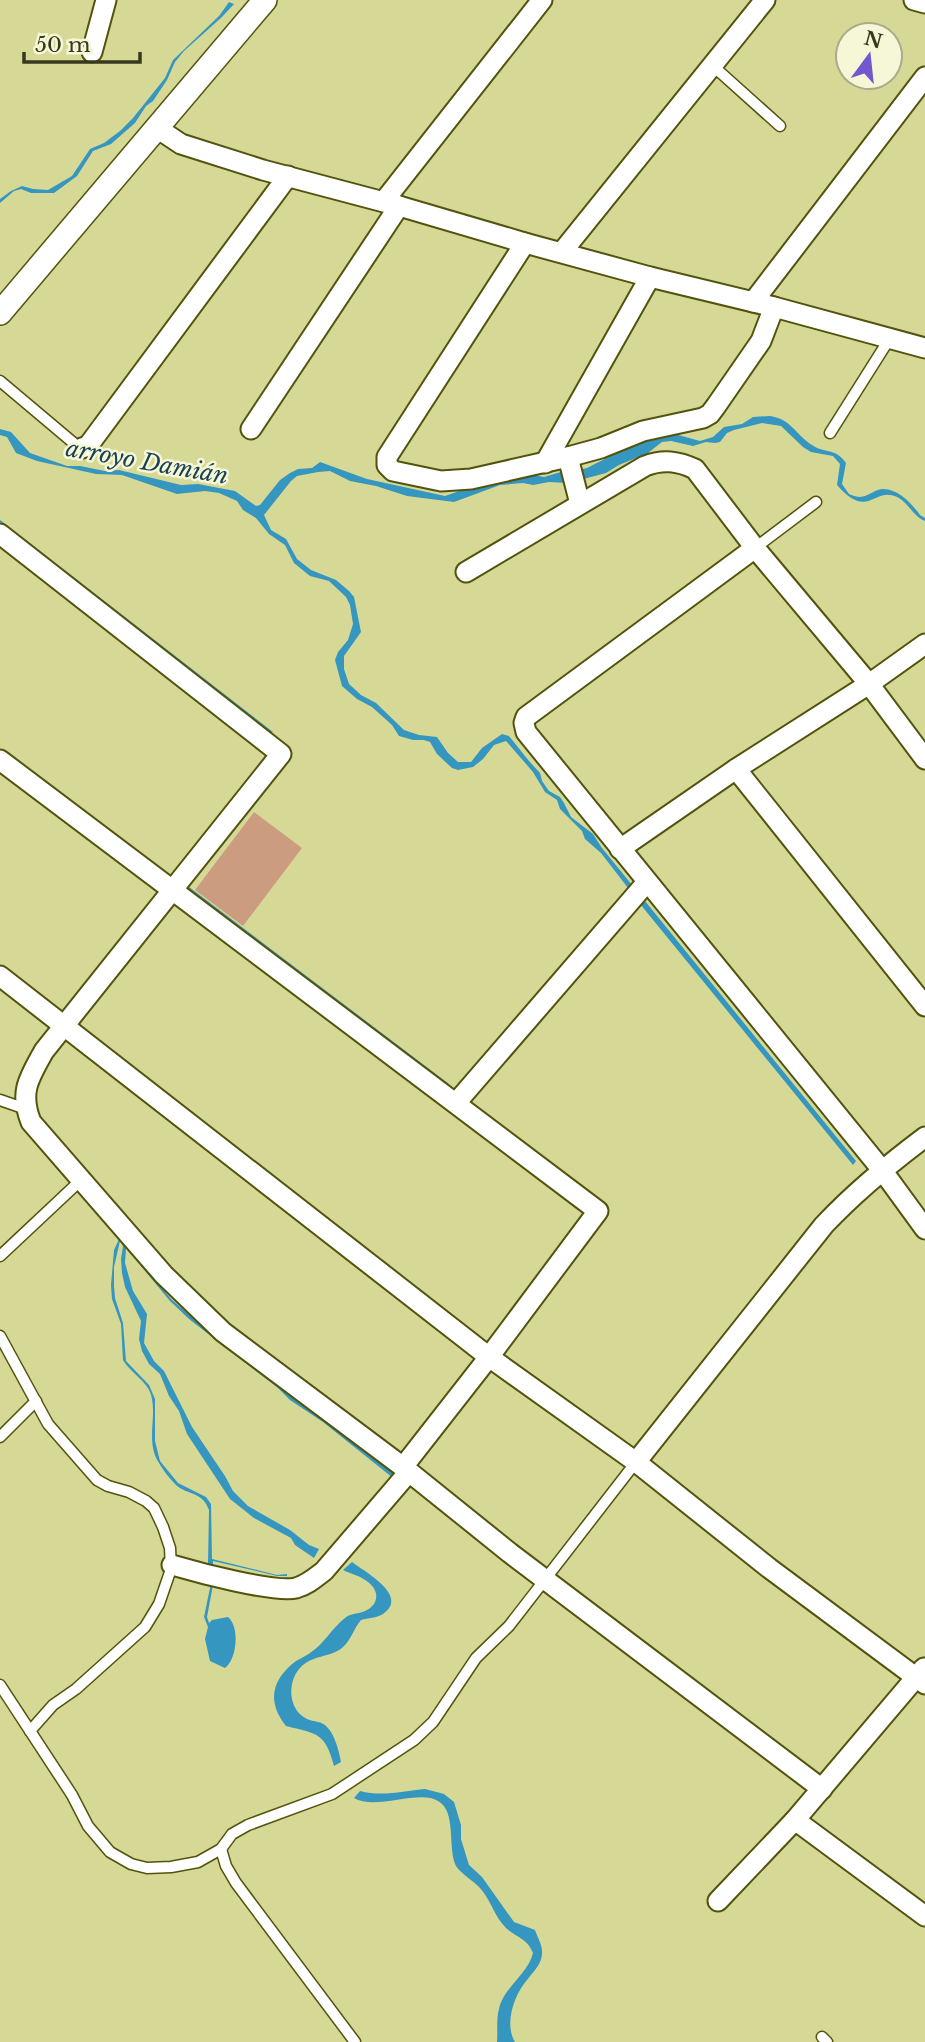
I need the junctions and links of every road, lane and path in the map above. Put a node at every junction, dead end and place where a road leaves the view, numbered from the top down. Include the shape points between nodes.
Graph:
1 (106, 0) edge
2 (265, 0) edge
3 (542, 0) edge
4 (765, 0) edge
5 (914, 0) edge
6 (925, 3) edge
7 (92, 52) dead end
8 (712, 65) junction
9 (925, 77) edge
10 (780, 126) dead end
11 (157, 128) junction
12 (288, 176) junction
13 (392, 204) junction
14 (525, 243) junction
15 (562, 252) junction
16 (650, 277) junction
17 (753, 302) junction
18 (774, 307) junction
19 (0, 313) edge
20 (891, 338) junction
21 (925, 348) edge
22 (0, 381) edge
23 (251, 429) dead end
24 (830, 433) dead end
25 (82, 448) joint
26 (568, 457) junction
27 (545, 463) junction
28 (816, 502) dead end
29 (580, 504) junction
30 (0, 534) edge
31 (755, 548) junction
32 (466, 572) dead end
33 (925, 644) edge
34 (869, 684) junction
35 (925, 759) edge
36 (0, 760) edge
37 (736, 769) junction
38 (620, 849) junction
39 (647, 882) junction
40 (172, 890) junction
41 (0, 976) edge
42 (925, 1006) edge
43 (64, 1026) junction
44 (0, 1100) edge
45 (456, 1103) junction
46 (26, 1109) junction
47 (925, 1137) edge
48 (882, 1170) junction
49 (81, 1180) junction
50 (925, 1228) edge
51 (0, 1256) edge
52 (0, 1336) edge
53 (489, 1357) junction
54 (36, 1401) junction
55 (0, 1437) edge
56 (636, 1462) junction
57 (405, 1470) junction
58 (172, 1565) junction
59 (545, 1580) junction
60 (922, 1676) edge
61 (0, 1685) edge
62 (30, 1731) junction
63 (822, 1788) junction
64 (795, 1820) junction
65 (221, 1849) junction
66 (718, 1901) dead end
67 (925, 1916) edge
68 (355, 2042) edge

1 - 7 street
2 - 11 street
3 - 13 street
4 - 8 street
5 - 6 street
8 - 10 lane
8 - 15 street
9 - 17 street
11 - 12 street via 181,145
11 - 19 street
12 - 13 street
12 - 25 street via 88,446
13 - 14 street
13 - 23 street
14 - 15 street
14 - 27 street via 387,457 387,465 393,471 441,481
15 - 16 street
16 - 17 street
16 - 27 street
17 - 18 street
18 - 20 street
18 - 26 street via 761,341 710,414
20 - 21 street
20 - 24 lane
22 - 25 lane
26 - 27 street
26 - 29 street
28 - 31 lane
29 - 31 street via 656,461 684,464 695,470
29 - 32 street
30 - 40 street via 281,754
31 - 34 street
31 - 38 street via 526,717 526,732
33 - 34 street
34 - 35 street
34 - 37 street
36 - 40 street
37 - 38 street
37 - 42 street
38 - 39 street
39 - 45 street
39 - 48 street
40 - 43 street
40 - 45 street
41 - 43 street
43 - 46 street via 29,1077
43 - 53 street
44 - 46 lane
45 - 53 street via 598,1211
46 - 49 street via 31,1122
47 - 48 street
48 - 50 street
48 - 56 street via 824,1225
49 - 51 lane
49 - 57 street via 164,1275 223,1332
52 - 54 lane
53 - 56 street
53 - 57 street
54 - 55 lane
54 - 58 lane via 48,1424 97,1480 154,1508
56 - 59 lane
56 - 60 street via 769,1568
57 - 58 street via 324,1571 294,1589
57 - 59 street
58 - 62 lane via 159,1604 145,1627 53,1705
59 - 63 street
59 - 65 lane via 509,1626 476,1658 433,1722 414,1740 331,1794 247,1825 232,1834
60 - 63 street
61 - 62 lane
62 - 65 lane via 88,1826 119,1858 146,1868 171,1867 198,1862
63 - 64 street
64 - 66 street
64 - 67 street
65 - 68 lane via 236,1883

